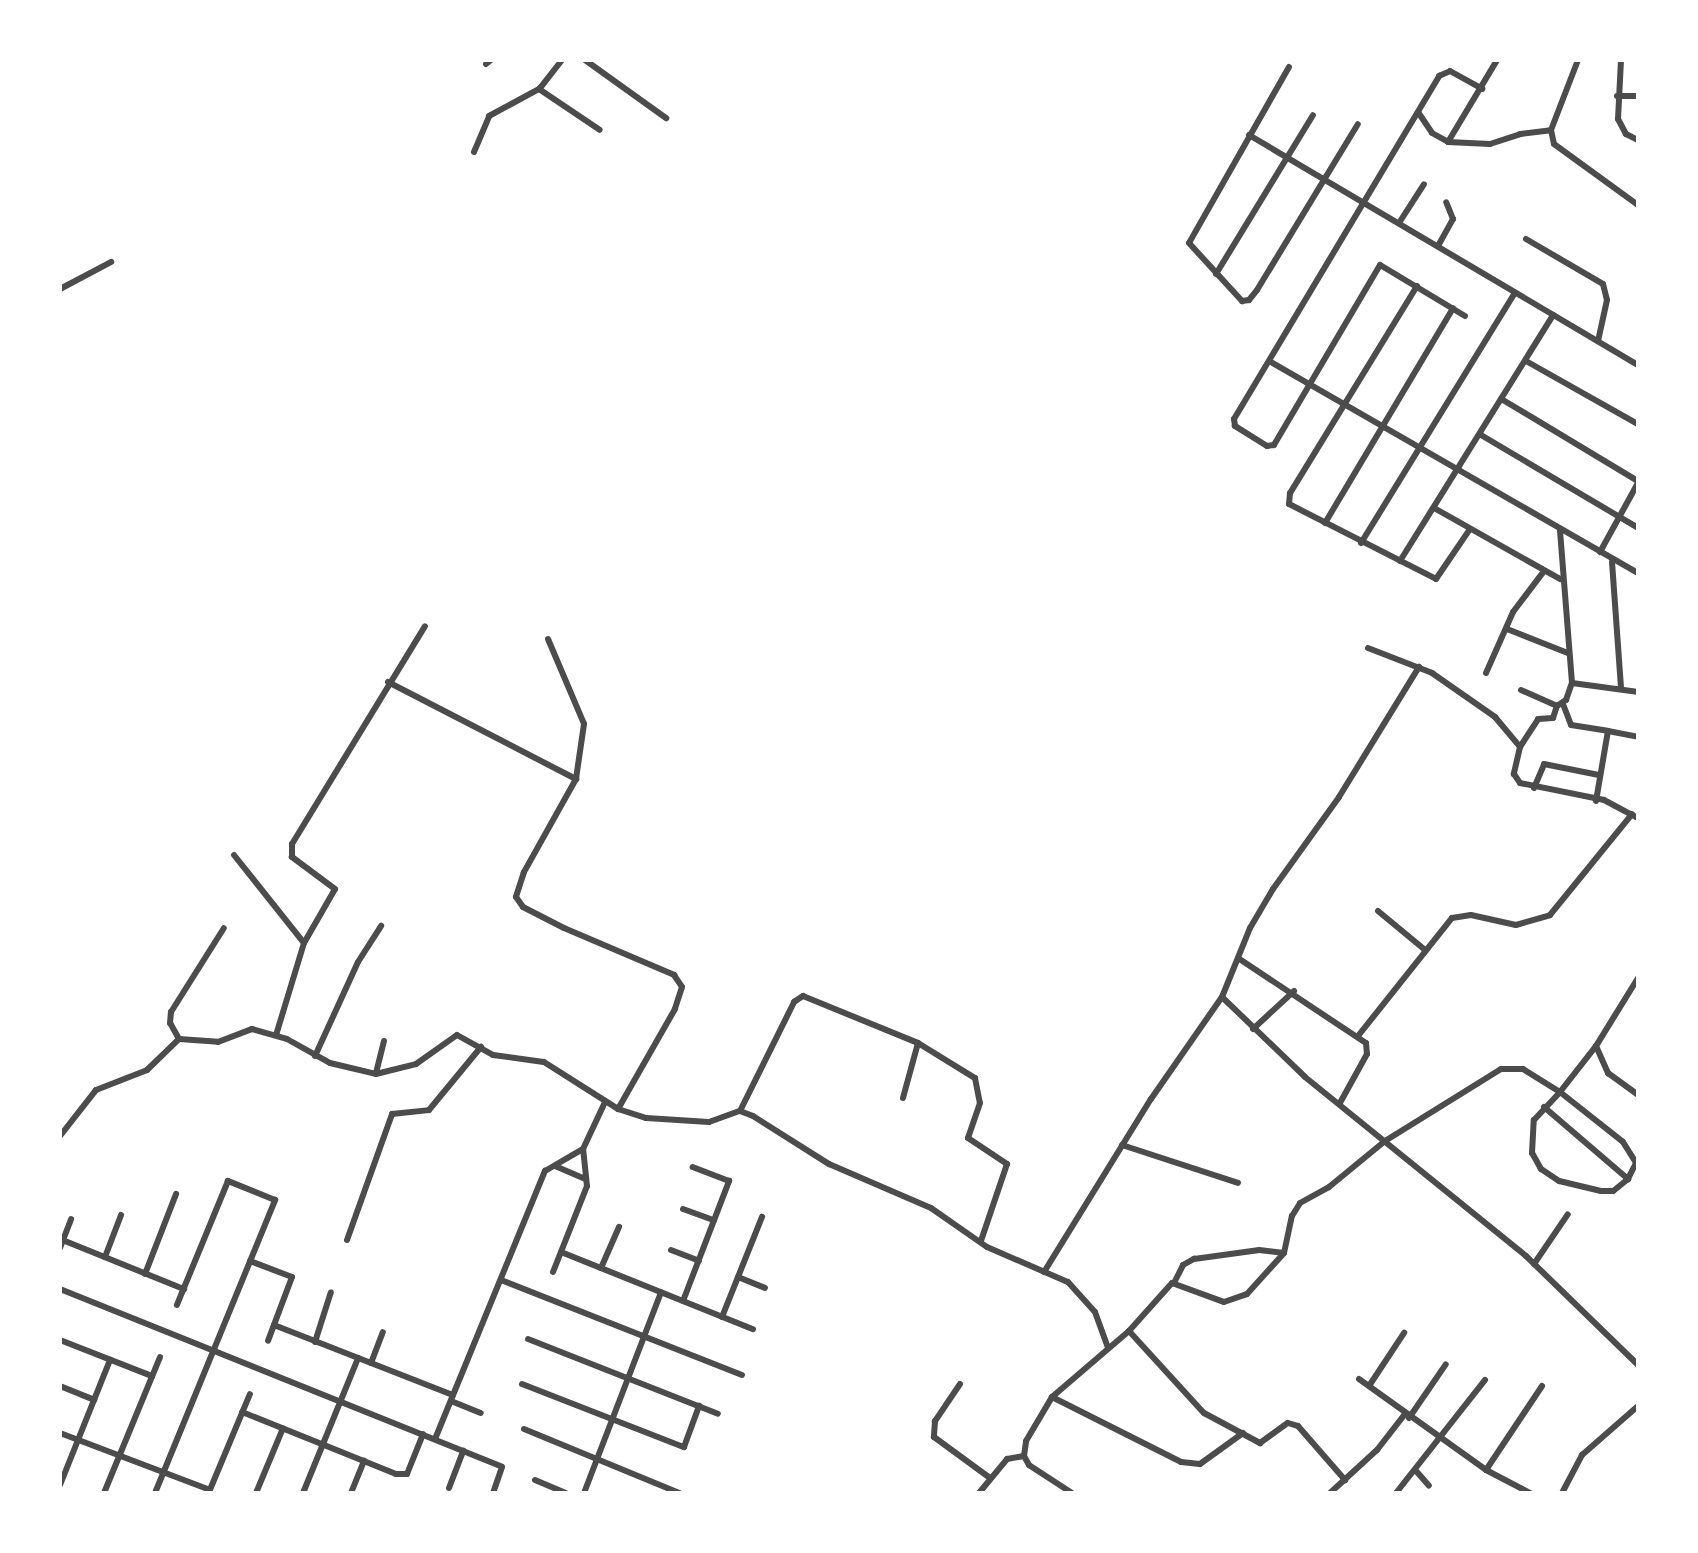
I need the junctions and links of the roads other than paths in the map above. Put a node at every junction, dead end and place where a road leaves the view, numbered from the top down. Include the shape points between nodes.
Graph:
1 (562, 60) edge
2 (585, 60) edge
3 (1497, 60) edge
4 (1578, 60) edge
5 (1621, 60) edge
6 (1289, 66) dead end
7 (539, 88) junction
8 (1482, 89) junction
9 (1617, 96) junction
10 (1638, 96) edge
11 (1418, 111) junction
12 (1313, 115) dead end
13 (666, 118) dead end
14 (1358, 124) dead end
15 (600, 130) dead end
16 (1550, 130) junction
17 (1249, 135) junction
18 (1638, 140) edge
19 (1448, 142) junction
20 (474, 152) dead end
21 (1287, 156) junction
22 (1325, 178) junction
23 (1424, 184) dead end
24 (1446, 202) dead end
25 (1363, 203) junction
26 (1638, 205) edge
27 (1399, 223) junction
28 (1526, 239) dead end
29 (1438, 246) junction
30 (1372, 259) dead end
31 (111, 262) dead end
32 (1380, 265) junction
33 (1216, 274) junction
34 (1417, 286) junction
35 (60, 289) edge
36 (1514, 294) junction
37 (1453, 308) junction
38 (1552, 314) junction
39 (1465, 316) dead end
40 (1598, 341) junction
41 (1526, 361) junction
42 (1271, 362) junction
43 (1638, 365) edge
44 (1311, 384) junction
45 (1504, 400) junction
46 (1344, 404) junction
47 (1638, 424) edge
48 (1382, 425) junction
49 (1481, 435) junction
50 (1422, 449) junction
51 (1458, 470) junction
52 (1638, 482) edge
53 (1434, 508) junction
54 (1618, 518) junction
55 (1325, 523) junction
56 (1638, 528) edge
57 (1470, 529) junction
58 (1560, 529) junction
59 (1361, 543) junction
60 (1600, 552) junction
61 (1400, 561) junction
62 (1612, 561) junction
63 (1544, 572) junction
64 (1638, 573) edge
65 (1560, 579) junction
66 (425, 626) dead end
67 (1507, 630) junction
68 (548, 639) dead end
69 (1368, 648) dead end
70 (1568, 653) junction
71 (1419, 667) junction
72 (1486, 673) dead end
73 (388, 682) junction
74 (1572, 683) junction
75 (1521, 690) dead end
76 (1621, 690) junction
77 (1638, 692) edge
78 (1560, 705) junction
79 (1608, 731) junction
80 (1638, 738) edge
81 (1520, 746) junction
82 (1599, 776) junction
83 (576, 778) junction
84 (1534, 788) junction
85 (1596, 800) junction
86 (1635, 816) edge
87 (234, 855) dead end
88 (1378, 911) dead end
89 (381, 926) dead end
90 (224, 928) dead end
91 (304, 944) junction
92 (1424, 950) junction
93 (1241, 960) junction
94 (1638, 978) edge
95 (1294, 991) junction
96 (1222, 997) junction
97 (1253, 1029) junction
98 (276, 1035) junction
99 (1358, 1036) junction
100 (179, 1039) junction
101 (384, 1041) dead end
102 (918, 1043) junction
103 (1596, 1046) junction
104 (482, 1047) junction
105 (314, 1056) junction
106 (376, 1074) junction
107 (1560, 1092) junction
108 (1638, 1096) edge
109 (904, 1098) dead end
110 (605, 1102) junction
111 (1340, 1103) junction
112 (1544, 1106) junction
113 (618, 1109) junction
114 (740, 1111) junction
115 (60, 1136) edge
116 (1385, 1141) junction
117 (1122, 1144) junction
118 (583, 1149) junction
119 (555, 1166) junction
120 (693, 1167) dead end
121 (1628, 1179) junction
122 (586, 1180) junction
123 (1238, 1183) dead end
124 (176, 1194) dead end
125 (682, 1210) dead end
126 (1568, 1214) dead end
127 (121, 1215) dead end
128 (762, 1217) dead end
129 (72, 1219) dead end
130 (714, 1220) junction
131 (618, 1227) dead end
132 (346, 1240) dead end
133 (980, 1241) junction
134 (61, 1243) edge
135 (671, 1250) dead end
136 (561, 1252) junction
137 (1284, 1253) junction
138 (105, 1258) junction
139 (250, 1261) junction
140 (699, 1261) junction
141 (1534, 1264) junction
142 (601, 1268) junction
143 (553, 1272) dead end
144 (1044, 1272) junction
145 (145, 1274) junction
146 (738, 1276) junction
147 (501, 1280) junction
148 (1174, 1282) junction
149 (765, 1288) dead end
150 (60, 1289) edge
151 (184, 1289) junction
152 (331, 1292) dead end
153 (661, 1292) junction
154 (683, 1301) junction
155 (177, 1305) dead end
156 (722, 1317) junction
157 (274, 1325) junction
158 (754, 1329) dead end
159 (1129, 1331) junction
160 (383, 1332) dead end
161 (1404, 1333) dead end
162 (644, 1336) junction
163 (528, 1339) dead end
164 (60, 1340) edge
165 (268, 1341) dead end
166 (316, 1342) junction
167 (1108, 1348) junction
168 (213, 1350) junction
169 (160, 1357) dead end
170 (358, 1358) junction
171 (110, 1360) junction
172 (371, 1363) junction
173 (1446, 1364) dead end
174 (1638, 1365) edge
175 (742, 1375) dead end
176 (152, 1376) junction
177 (628, 1378) junction
178 (1359, 1379) dead end
179 (1485, 1380) dead end
180 (522, 1384) dead end
181 (960, 1384) dead end
182 (60, 1386) edge
183 (1542, 1386) dead end
184 (1369, 1387) junction
185 (250, 1394) dead end
186 (1052, 1396) junction
187 (452, 1398) junction
188 (94, 1400) junction
189 (340, 1401) junction
190 (699, 1406) junction
191 (1638, 1406) edge
192 (242, 1412) junction
193 (481, 1413) dead end
194 (718, 1414) dead end
195 (1407, 1416) junction
196 (612, 1420) junction
197 (283, 1428) junction
198 (524, 1429) dead end
199 (60, 1433) edge
200 (1243, 1433) junction
201 (423, 1434) junction
202 (436, 1439) junction
203 (78, 1440) junction
204 (1442, 1440) junction
205 (322, 1444) junction
206 (463, 1450) junction
207 (119, 1456) junction
208 (1024, 1456) junction
209 (597, 1459) junction
210 (364, 1461) junction
211 (1486, 1470) junction
212 (163, 1472) junction
213 (1416, 1472) junction
214 (990, 1478) junction
215 (534, 1480) dead end
216 (1345, 1480) junction
217 (61, 1482) edge
218 (1429, 1486) dead end
219 (449, 1488) dead end
220 (209, 1492) edge
221 (679, 1492) edge
222 (104, 1493) edge
223 (155, 1493) edge
224 (256, 1493) edge
225 (303, 1493) edge
226 (351, 1493) edge
227 (493, 1493) edge
228 (566, 1493) edge
229 (584, 1493) edge
230 (979, 1493) edge
231 (1072, 1493) edge
232 (1330, 1493) edge
233 (1396, 1493) edge
234 (1530, 1493) edge
235 (1562, 1493) edge

1 - 7 street
2 - 13 street
3 - 8 street
4 - 16 street
5 - 9 street
6 - 17 street
7 - 15 street
7 - 20 street via 489,116
8 - 11 street via 1445,72
8 - 19 street
9 - 10 street
9 - 18 street via 1618,119
11 - 19 street via 1432,133
11 - 25 street
12 - 21 street
14 - 22 street
16 - 19 street via 1490,144
16 - 26 street via 1562,153
17 - 21 street
17 - 33 street via 1189,243
21 - 22 street
21 - 33 street
22 - 25 street
22 - 33 street via 1249,300 1242,301
23 - 27 street
24 - 29 street via 1453,219
25 - 27 street
25 - 42 street
27 - 29 street
28 - 40 street via 1603,284 1607,300
29 - 36 street
30 - 32 street
31 - 35 street
32 - 34 street
32 - 44 street
34 - 37 street
34 - 46 street
36 - 38 street
36 - 50 street
37 - 39 street
37 - 48 street
38 - 40 street
38 - 41 street
40 - 43 street
41 - 45 street
41 - 47 street
42 - 44 street
42 - 44 street via 1234,422 1267,446 1274,445
44 - 46 street
45 - 49 street
45 - 52 street
46 - 48 street
46 - 55 street via 1288,496 1292,507
48 - 50 street
48 - 55 street
49 - 51 street
49 - 54 street
50 - 51 street
50 - 59 street
51 - 53 street
51 - 58 street
52 - 54 street
53 - 57 street
53 - 61 street
54 - 56 street
54 - 60 street
55 - 59 street
57 - 61 street via 1436,579
57 - 63 street
58 - 60 street
58 - 65 street
59 - 61 street
60 - 62 street
62 - 64 street
62 - 76 street
63 - 65 street
63 - 67 street
65 - 70 street
66 - 73 street
67 - 70 street
67 - 72 street
68 - 83 street via 582,713
69 - 71 street
70 - 74 street
71 - 81 street via 1495,716
71 - 93 street via 1273,889
73 - 83 street
73 - 91 street via 292,844 292,857 335,889
74 - 76 street
74 - 78 street
75 - 78 street
76 - 77 street
78 - 79 street via 1571,725
78 - 81 street via 1552,718 1538,719
79 - 80 street
79 - 82 street
81 - 84 street via 1514,774
82 - 84 street via 1544,764
82 - 85 street
83 - 113 street via 520,880 519,902 674,976 682,987
84 - 85 street
85 - 86 street
86 - 92 street via 1550,915 1516,925 1458,914
87 - 91 street
88 - 92 street
89 - 105 street
90 - 100 street via 170,1012
91 - 98 street
92 - 99 street
93 - 95 street
93 - 96 street
94 - 103 street
95 - 97 street
95 - 99 street
96 - 97 street
96 - 117 street
97 - 111 street
98 - 100 street via 252,1029 218,1042
98 - 105 street
99 - 111 street via 1368,1050
100 - 115 street via 147,1070 96,1090
101 - 106 street
102 - 109 street
102 - 114 street via 814,998 798,998
102 - 133 street via 975,1078 980,1103 968,1138 1007,1164
103 - 107 street
103 - 108 street via 1608,1073
104 - 106 street via 452,1036 416,1064
104 - 110 street via 493,1055 544,1062
104 - 132 street via 429,1110 396,1112 389,1119
105 - 106 street
107 - 112 street
107 - 116 street via 1508,1066
107 - 121 street via 1631,1150 1637,1169
110 - 113 street
110 - 118 street
111 - 116 street
112 - 121 street
112 - 121 street via 1530,1140 1546,1174 1601,1191
113 - 114 street via 672,1122 709,1122
114 - 133 street via 828,1164 930,1208
116 - 137 street via 1300,1203
116 - 141 street
117 - 123 street
117 - 144 street
118 - 119 street
118 - 122 street
119 - 122 street
119 - 147 street via 545,1171
120 - 130 street via 729,1181
122 - 136 street
124 - 145 street
125 - 130 street
126 - 141 street
127 - 138 street
128 - 146 street
129 - 134 street
130 - 140 street
131 - 142 street
133 - 144 street
134 - 138 street
135 - 140 street
136 - 142 street
136 - 143 street
137 - 148 street via 1194,1259 1182,1265
137 - 148 street via 1236,1301
138 - 145 street
139 - 151 street via 275,1200 228,1180
139 - 157 street via 292,1277
139 - 168 street
140 - 154 street
141 - 174 street
142 - 153 street
144 - 167 street via 1083,1294
145 - 151 street
146 - 149 street
146 - 156 street
147 - 162 street
147 - 187 street
148 - 159 street
150 - 168 street
151 - 155 street
152 - 166 street
153 - 154 street
153 - 162 street
154 - 156 street
156 - 158 street
157 - 165 street
157 - 166 street
159 - 167 street
159 - 200 street via 1204,1413
160 - 172 street
161 - 184 street
162 - 175 street
162 - 177 street
163 - 177 street
164 - 171 street
166 - 170 street
167 - 186 street
168 - 189 street
168 - 212 street
169 - 176 street
170 - 172 street
170 - 189 street
171 - 176 street
171 - 188 street
172 - 187 street
173 - 195 street
176 - 207 street
177 - 190 street
177 - 196 street
178 - 184 street
179 - 204 street
180 - 196 street
181 - 214 street via 936,1421 934,1437
182 - 188 street
183 - 211 street
184 - 195 street
185 - 192 street
186 - 200 street via 1181,1462 1200,1464
186 - 208 street
187 - 193 street
187 - 202 street
188 - 203 street
189 - 201 street
189 - 205 street
190 - 194 street
190 - 196 street via 684,1447
191 - 235 street via 1582,1455
192 - 197 street
192 - 220 street
195 - 204 street
195 - 216 street
196 - 209 street
197 - 205 street
197 - 224 street
198 - 209 street
199 - 203 street
200 - 216 street via 1260,1443 1288,1423 1298,1426
201 - 202 street
201 - 210 street via 407,1474
202 - 206 street
203 - 207 street
203 - 217 street
204 - 211 street
204 - 213 street
205 - 210 street
205 - 225 street
206 - 219 street
206 - 227 street via 502,1467
207 - 212 street
207 - 222 street
208 - 214 street via 1007,1459
208 - 231 street
209 - 221 street
209 - 229 street
210 - 226 street
211 - 234 street
212 - 220 street
212 - 223 street
213 - 218 street
213 - 233 street
214 - 230 street
215 - 228 street
216 - 232 street

